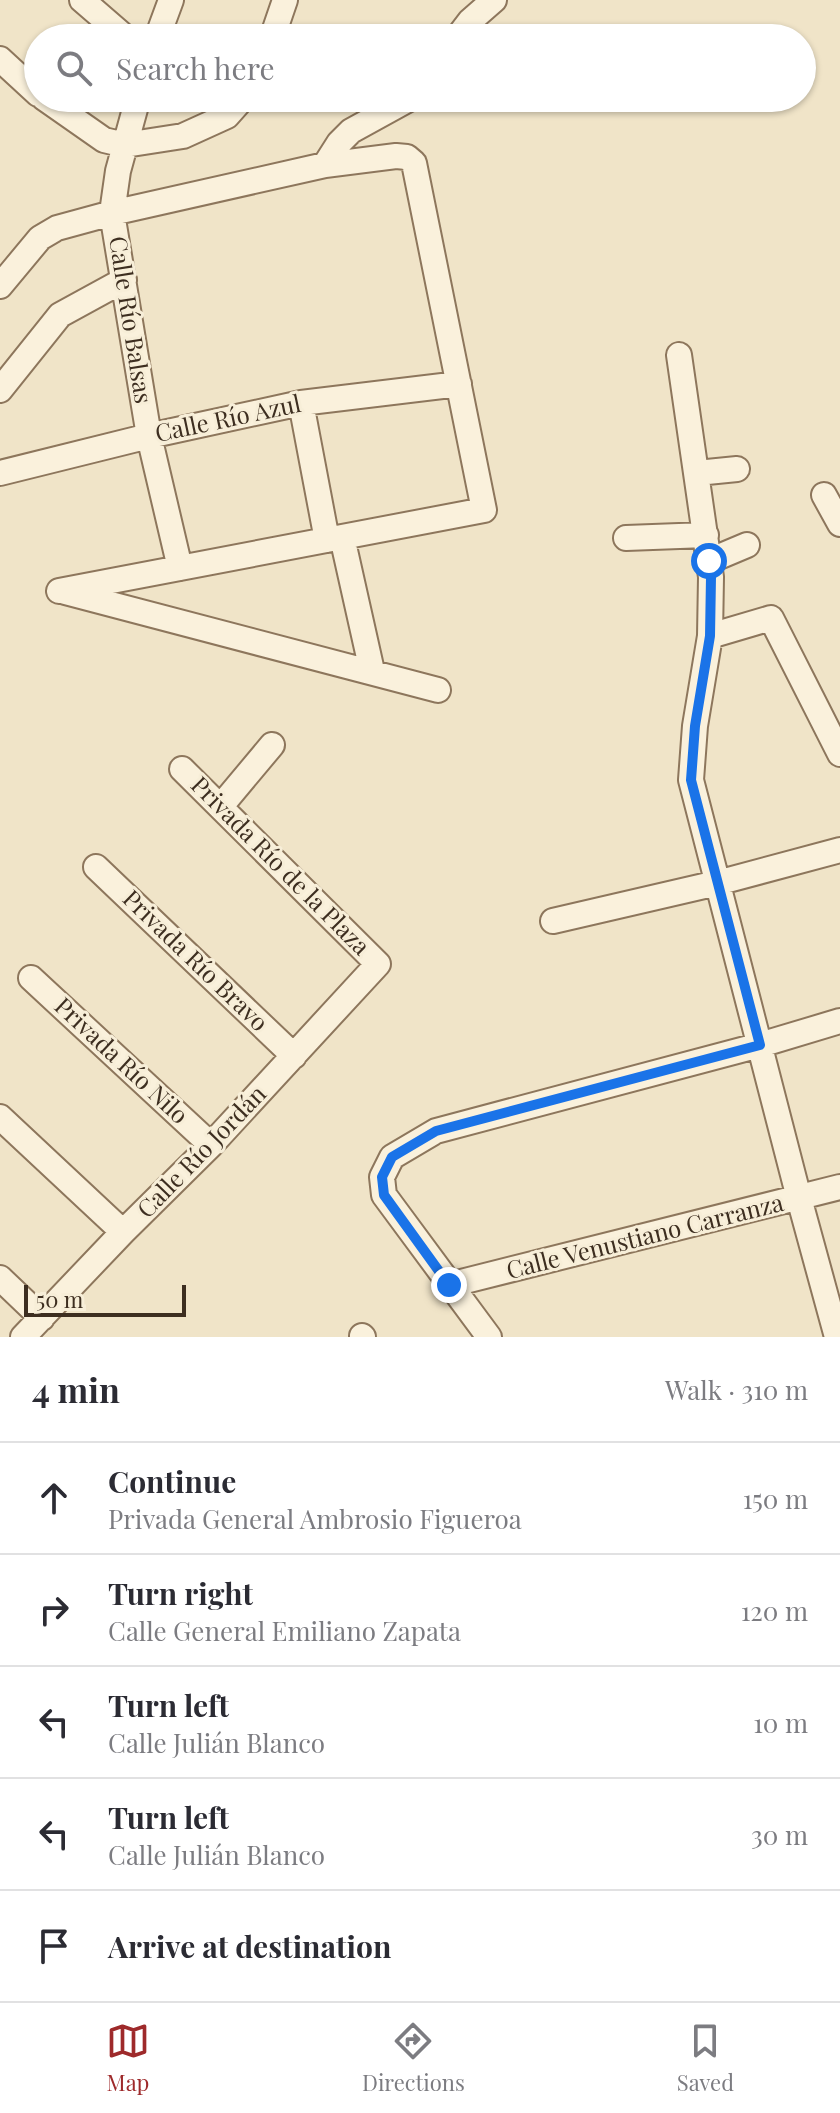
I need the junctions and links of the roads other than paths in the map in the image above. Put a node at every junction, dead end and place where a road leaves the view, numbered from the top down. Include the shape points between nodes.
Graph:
1 (82, 0) edge
2 (171, 0) edge
3 (494, 0) edge
4 (280, 2) edge
5 (110, 24) edge
6 (162, 24) edge
7 (275, 24) edge
8 (468, 24) edge
9 (0, 59) edge
10 (24, 81) edge
11 (64, 112) edge
12 (134, 112) edge
13 (231, 112) edge
14 (386, 112) edge
15 (125, 145) junction
16 (325, 165) junction
17 (112, 213) junction
18 (124, 280) junction
19 (0, 286) edge
20 (679, 355) dead end
21 (459, 384) junction
22 (0, 390) edge
23 (301, 403) junction
24 (149, 436) junction
25 (737, 469) dead end
26 (0, 473) edge
27 (697, 473) junction
28 (824, 495) dead end
29 (840, 524) edge
30 (706, 535) junction
31 (626, 538) dead end
32 (335, 539) junction
33 (747, 545) dead end
34 (709, 561) junction
35 (180, 568) junction
36 (710, 636) junction
37 (372, 671) junction
38 (438, 690) dead end
39 (272, 745) dead end
40 (840, 754) edge
41 (182, 769) dead end
42 (221, 806) junction
43 (840, 850) edge
44 (96, 867) dead end
45 (717, 883) junction
46 (553, 921) dead end
47 (378, 964) joint
48 (31, 978) dead end
49 (840, 1021) edge
50 (760, 1045) junction
51 (294, 1056) junction
52 (0, 1117) edge
53 (211, 1145) junction
54 (840, 1187) edge
55 (799, 1198) junction
56 (123, 1232) junction
57 (0, 1278) edge
58 (449, 1285) junction
59 (42, 1318) junction
60 (23, 1337) edge
61 (489, 1337) edge
62 (837, 1337) edge

1 - 5 street
2 - 6 street
3 - 8 street
4 - 7 street
9 - 10 street
11 - 15 street via 104,140
12 - 15 street
13 - 15 street via 183,136
14 - 16 street via 351,131
15 - 17 street
16 - 17 street
16 - 21 street via 396,156 414,163
17 - 18 street, Calle Río Balsas
17 - 19 street via 40,238
18 - 22 street via 60,315
18 - 24 street, Calle Río Balsas
20 - 27 street
21 - 23 street, Calle Río Azul
21 - 32 street via 484,510
23 - 24 street, Calle Río Azul
23 - 32 street
24 - 26 street, Calle Río Azul
24 - 35 street, Calle Río Balsas
25 - 27 street
27 - 30 street
28 - 29 street
30 - 31 street
30 - 34 street
32 - 35 street
32 - 37 street
33 - 34 street
34 - 36 street
35 - 37 street via 59,591
36 - 40 street via 771,618
36 - 45 street via 691,780
37 - 38 street
39 - 42 street
41 - 42 street, Privada Río de la Plaza
42 - 47 street, Privada Río de la Plaza
43 - 45 street
44 - 51 street, Privada Río Bravo
45 - 46 street
45 - 50 street
47 - 51 street, Calle Río Jordán
48 - 53 street, Privada Río Nilo
49 - 50 street
50 - 55 street
50 - 58 street via 436,1131 392,1157 382,1177 384,1195
51 - 53 street, Calle Río Jordán
52 - 56 street
53 - 56 street, Calle Río Jordán
54 - 55 street, Calle Venustiano Carranza
55 - 58 street, Calle Venustiano Carranza
55 - 62 street
56 - 59 street, Calle Río Jordán
57 - 59 street
58 - 61 street
59 - 60 street, Calle Río Jordán

